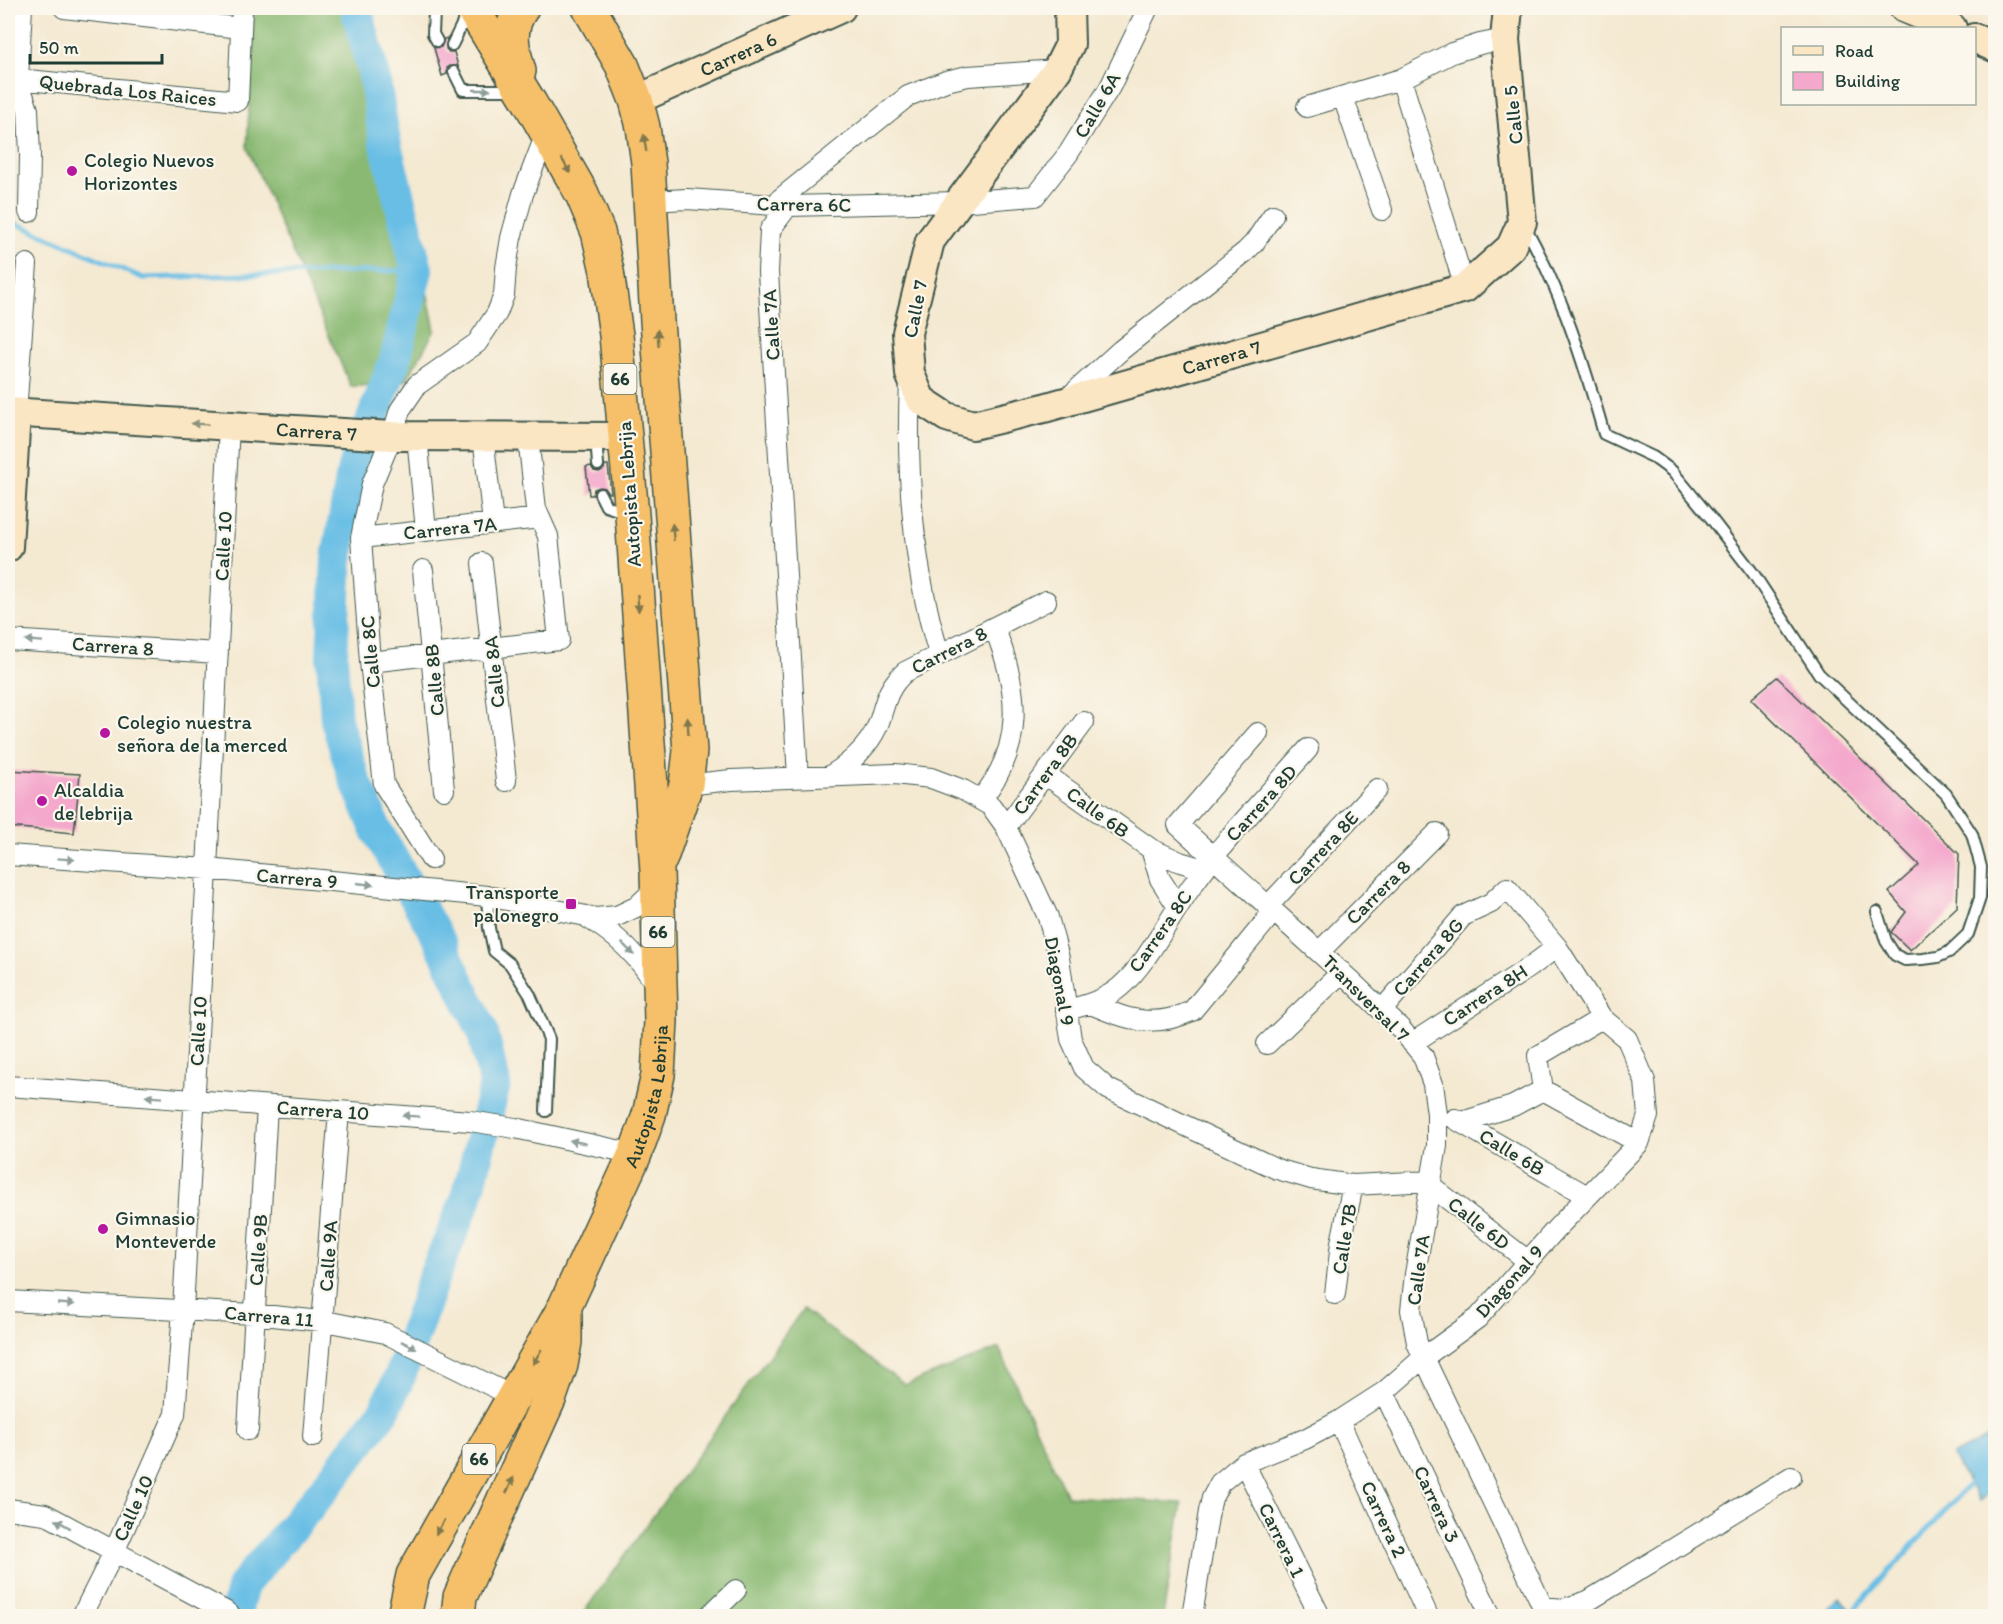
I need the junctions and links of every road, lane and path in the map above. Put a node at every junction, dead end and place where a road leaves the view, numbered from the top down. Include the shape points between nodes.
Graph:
1 (22, 8) edge
2 (64, 8) edge
3 (242, 8) edge
4 (433, 8) edge
5 (471, 8) edge
6 (522, 8) edge
7 (841, 8) edge
8 (1069, 8) edge
9 (1148, 8) edge
10 (1508, 8) edge
11 (1904, 8) edge
12 (591, 15) edge
13 (1950, 27) edge
14 (241, 28) junction
15 (1504, 39) junction
16 (1976, 39) edge
17 (437, 41) dead end
18 (452, 45) dead end
19 (1995, 48) edge
20 (1057, 70) junction
21 (454, 72) dead end
22 (13, 78) edge
23 (1401, 79) junction
24 (526, 96) junction
25 (1343, 97) junction
26 (636, 100) junction
27 (1307, 107) dead end
28 (547, 131) junction
29 (1035, 196) joint
30 (650, 201) junction
31 (959, 202) junction
32 (788, 206) junction
33 (1382, 210) dead end
34 (29, 212) dead end
35 (1273, 215) dead end
36 (1522, 222) junction
37 (27, 264) dead end
38 (1465, 288) junction
39 (910, 374) junction
40 (1064, 402) junction
41 (11, 413) edge
42 (229, 425) junction
43 (396, 436) junction
44 (483, 436) junction
45 (528, 436) junction
46 (610, 437) junction
47 (598, 465) dead end
48 (600, 494) dead end
49 (632, 515) junction
50 (540, 518) junction
51 (493, 523) junction
52 (426, 531) junction
53 (361, 538) junction
54 (8, 547) edge
55 (483, 563) dead end
56 (423, 570) dead end
57 (1046, 602) dead end
58 (994, 627) junction
59 (8, 640) edge
60 (491, 648) junction
61 (218, 653) junction
62 (939, 654) junction
63 (432, 655) junction
64 (370, 662) junction
65 (1084, 722) dead end
66 (1258, 733) dead end
67 (1308, 749) dead end
68 (1046, 774) junction
69 (830, 776) junction
70 (798, 777) junction
71 (506, 781) dead end
72 (686, 785) junction
73 (1377, 789) dead end
74 (444, 790) dead end
75 (980, 800) junction
76 (1006, 827) junction
77 (1437, 833) dead end
78 (1151, 849) junction
79 (8, 855) edge
80 (431, 859) dead end
81 (1209, 862) junction
82 (207, 869) junction
83 (657, 878) junction
84 (1507, 888) joint
85 (487, 896) junction
86 (1178, 907) junction
87 (1271, 908) junction
88 (1877, 912) dead end
89 (585, 917) junction
90 (1557, 947) junction
91 (1319, 952) junction
92 (1341, 972) junction
93 (660, 992) junction
94 (1091, 1004) junction
95 (1066, 1010) junction
96 (1382, 1010) junction
97 (1602, 1018) junction
98 (1412, 1043) junction
99 (1267, 1044) dead end
100 (8, 1086) edge
101 (1543, 1090) junction
102 (195, 1100) junction
103 (267, 1106) junction
104 (1436, 1107) junction
105 (339, 1111) junction
106 (546, 1111) dead end
107 (1462, 1122) junction
108 (1639, 1143) junction
109 (635, 1154) junction
110 (1431, 1183) junction
111 (1353, 1185) junction
112 (1587, 1197) junction
113 (1528, 1261) junction
114 (1335, 1294) dead end
115 (8, 1301) edge
116 (566, 1306) junction
117 (183, 1310) junction
118 (254, 1314) junction
119 (323, 1321) junction
120 (1423, 1358) junction
121 (1384, 1392) junction
122 (514, 1397) junction
123 (1339, 1420) junction
124 (248, 1430) dead end
125 (314, 1437) dead end
126 (1244, 1463) junction
127 (1791, 1477) dead end
128 (8, 1509) edge
129 (114, 1552) junction
130 (736, 1590) dead end
131 (1542, 1612) edge
132 (228, 1614) edge
133 (82, 1617) edge
134 (404, 1617) edge
135 (458, 1617) edge
136 (709, 1617) edge
137 (1192, 1617) edge
138 (1320, 1617) edge
139 (1428, 1617) edge
140 (1491, 1617) edge

1 - 22 street
2 - 14 street
3 - 14 street
4 - 17 lane via 433,34
5 - 18 lane
5 - 24 highway, Autopista Lebrija / 66
6 - 24 highway via 515,17 511,40
7 - 26 street, Carrera 6
8 - 20 street, Calle 7 via 1070,44
9 - 29 street, Calle 6A via 1110,87
10 - 15 street, Calle 5
11 - 13 street
12 - 26 highway, Autopista Lebrija / 66 via 622,65
14 - 22 street, Quebrada Los Raices via 238,101
15 - 23 street via 1452,53
15 - 36 street, Calle 5
16 - 19 street
20 - 31 street, Calle 7
20 - 32 street, Calle 7A via 968,76 908,96 780,199
21 -> 24 lane via 463,90
22 - 34 street via 28,111
23 - 25 street
23 - 38 street
24 - 28 highway, Autopista Lebrija / 66
25 - 27 street
25 - 33 street
30 -> 26 highway, Autopista Lebrija / 66 via 643,127
28 - 43 street, Calle 8C via 511,238 504,296 497,314 477,343 417,385 400,410
28 -> 46 highway, Autopista Lebrija / 66 via 582,194 598,232 607,272 616,335
29 - 31 street, Carrera 6C
30 - 32 street, Carrera 6C via 687,199
72 -> 30 highway, Autopista Lebrija / 66 via 690,751 686,686
31 - 32 street, Carrera 6C
31 - 39 street, Calle 7 via 930,241 907,333
32 - 70 street, Calle 7A via 770,230 768,272
35 - 40 street via 1245,252 1121,350
36 - 38 street, Carrera 7 via 1511,247
36 - 88 lane via 1543,259 1585,365 1604,434 1653,457 1672,471 1753,573 1819,674 1946,794 1972,834 1981,867 1980,898 1968,934 1949,952 1905,960 1895,955
37 - 41 street
38 - 40 street, Carrera 7
39 - 40 street, Carrera 7 via 921,400 947,417 973,425
39 - 62 street, Calle 7 via 913,527 924,600
42 -> 41 street, Carrera 7
41 - 54 street
42 - 43 street, Carrera 7
42 - 61 street, Calle 10
43 - 44 street, Carrera 7
43 - 52 street
43 - 53 street, Calle 8C via 372,484
44 - 45 street, Carrera 7
44 - 51 street
45 - 46 street, Carrera 7
45 - 50 street
46 - 47 lane
46 - 49 highway, Autopista Lebrija / 66
48 - 49 lane via 606,506
49 -> 83 highway, Autopista Lebrija / 66
50 - 51 street, Carrera 7A
50 - 60 street via 548,536 559,640
51 - 52 street, Carrera 7A
52 - 53 street, Carrera 7A
53 - 64 street, Calle 8C
55 - 60 street, Calle 8A
56 - 63 street, Calle 8B
57 - 58 street, Carrera 8
58 - 62 street, Carrera 8
58 - 75 street via 1009,672 1014,724 1001,772
61 -> 59 street, Carrera 8
60 - 63 street
60 - 71 street, Calle 8A
61 - 82 street, Calle 10
62 - 69 street, Carrera 8 via 898,678 886,695 868,741 851,761
63 - 64 street
63 - 74 street, Calle 8B
64 - 80 street, Calle 8C via 384,785
65 - 68 street, Carrera 8B
66 - 81 street via 1178,825
67 - 81 street, Carrera 8D
68 - 76 street, Carrera 8B
68 - 78 street, Calle 6B
69 - 70 street, Diagonal 9
69 - 75 street, Diagonal 9 via 895,774 931,778
70 - 72 street, Diagonal 9
72 - 83 highway, Autopista Lebrija / 66
73 - 87 street, Carrera 8E
75 - 76 street, Diagonal 9 via 991,806
76 - 95 street, Diagonal 9 via 1048,917 1059,958
77 - 91 street, Carrera 8
78 - 81 street, Calle 6B via 1180,862
78 - 86 street, Calle 6B via 1160,879
79 -> 82 street, Carrera 9
81 - 86 street, Carrera 8C
81 - 87 street, Transversal 7
82 -> 85 street, Carrera 9
82 - 102 street, Calle 10
83 - 89 street, Carrera 9 via 644,901 627,912 606,918
83 - 93 highway, Autopista Lebrija / 66
84 - 90 street, Diagonal 9
84 - 96 street, Carrera 8G via 1491,903 1463,916
85 - 89 street, Carrera 9
85 - 106 lane via 494,951 510,964 530,995 549,1040
86 - 94 street, Carrera 8C via 1120,987
87 - 91 street, Transversal 7
87 - 94 street via 1192,1011 1152,1022 1120,1017
89 -> 93 street, Carrera 9 via 621,941
90 - 97 street, Diagonal 9
90 - 98 street, Carrera 8H
91 - 92 street, Transversal 7
92 - 96 street, Transversal 7
92 - 99 street
93 - 109 highway, Autopista Lebrija / 66 via 658,1075
94 - 95 street, Carrera 8C
95 - 111 street, Diagonal 9 via 1071,1039 1084,1068 1108,1089 1277,1169
96 - 98 street, Transversal 7
97 - 101 street via 1538,1056
97 - 108 street, Diagonal 9 via 1627,1039 1645,1081 1648,1116
98 - 104 street, Transversal 7 via 1423,1056
102 -> 100 street, Carrera 10
101 - 107 street via 1513,1106
101 - 108 street
102 - 103 street, Carrera 10
102 - 117 street, Calle 10
103 - 105 street, Carrera 10
103 - 118 street, Calle 9B
104 - 107 street, Calle 6B
104 - 110 street, Transversal 7 via 1437,1146
109 -> 105 street, Carrera 10 via 470,1121
105 - 119 street, Calle 9A
107 - 112 street, Calle 6B
108 - 112 street, Diagonal 9
109 - 116 highway, Autopista Lebrija / 66
110 - 111 street, Diagonal 9
110 - 113 street, Calle 6D
110 - 120 street, Calle 7A via 1411,1310
111 - 114 street, Calle 7B
112 - 113 street, Diagonal 9
113 - 120 street, Diagonal 9 via 1478,1318
115 -> 117 street, Carrera 11
116 -> 122 highway, Autopista Lebrija / 66
135 -> 116 highway, Autopista Lebrija / 66 via 460,1597 550,1397 561,1365
117 - 118 street, Carrera 11
117 - 129 street, Calle 10 via 175,1414
118 - 119 street, Carrera 11
118 - 124 street, Calle 9B
119 -> 122 street, Carrera 11 via 385,1333
119 - 125 street, Calle 9A
120 - 121 street, Diagonal 9
120 - 131 street, Calle 7A
121 - 123 street, Diagonal 9
121 - 140 street, Carrera 3
122 -> 134 highway, Autopista Lebrija / 66 via 413,1575
123 - 126 street, Diagonal 9 via 1305,1439
123 - 139 street, Carrera 2
126 - 137 street, Diagonal 9 via 1220,1483 1212,1498
126 - 138 street, Carrera 1
127 - 131 street via 1588,1601
129 -> 128 street via 45,1514
129 - 132 street
129 - 133 street, Calle 10
130 - 136 street

